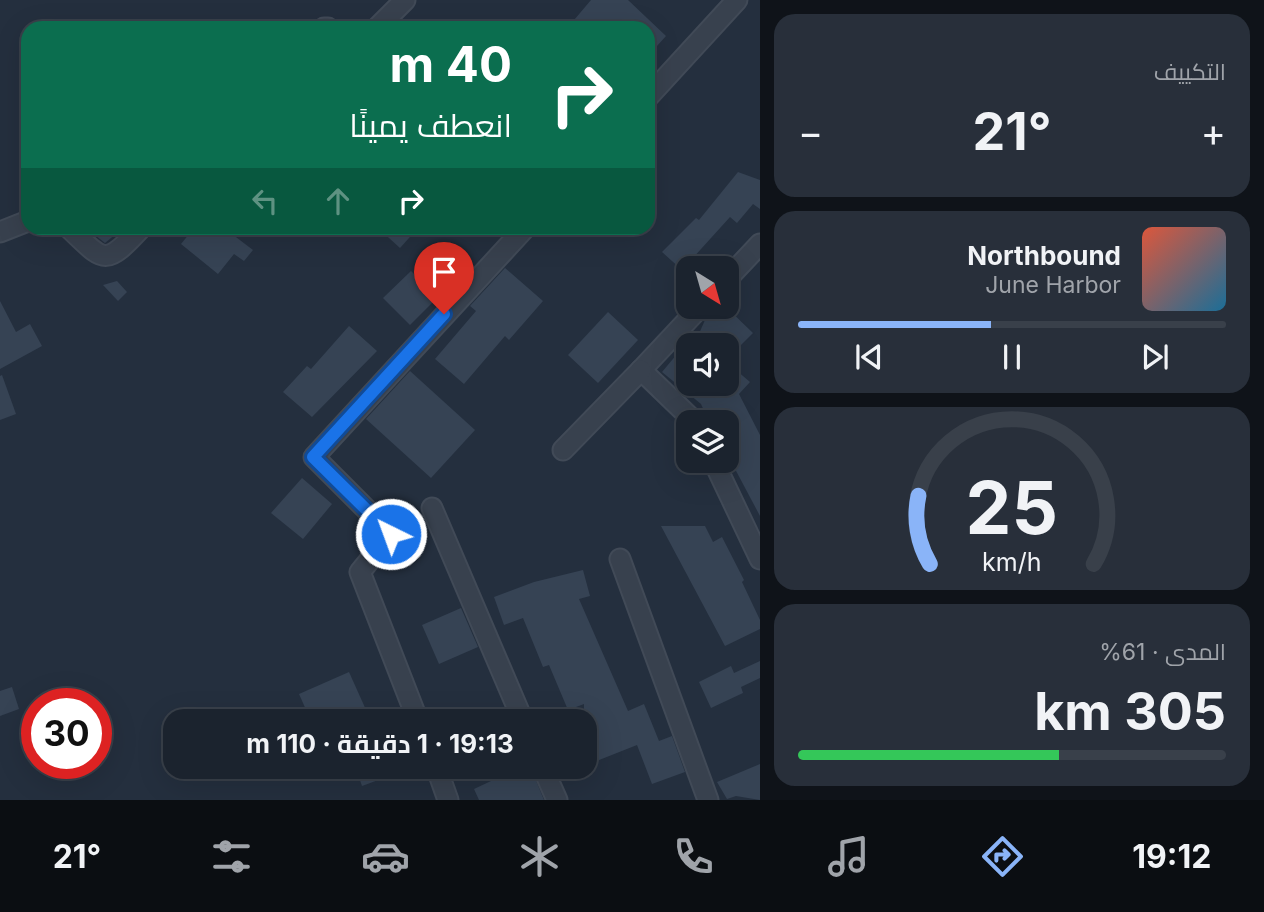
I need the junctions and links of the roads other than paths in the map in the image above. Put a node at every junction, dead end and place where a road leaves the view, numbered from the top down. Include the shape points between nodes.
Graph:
1 (405, 0) edge
2 (737, 0) edge
3 (384, 21) edge
4 (655, 89) edge
5 (21, 224) edge
6 (0, 232) edge
7 (75, 235) edge
8 (134, 235) edge
9 (519, 235) edge
10 (760, 244) edge
11 (739, 266) edge
12 (689, 319) edge
13 (641, 370) junction
14 (683, 410) edge
15 (563, 450) dead end
16 (719, 473) edge
17 (432, 508) dead end
18 (620, 559) dead end
19 (760, 559) edge
20 (413, 709) edge
21 (518, 709) edge
22 (441, 779) edge
23 (548, 779) edge
24 (448, 800) edge
25 (557, 800) edge
26 (708, 800) edge

1 - 3 street
2 - 4 street
5 - 6 street
7 - 8 street via 101,256 122,248
9 - 20 street via 313,457 391,534 360,572
10 - 11 street
12 - 13 street
13 - 14 street
13 - 15 street
16 - 19 street
17 - 21 street
18 - 26 street
22 - 24 street
23 - 25 street

